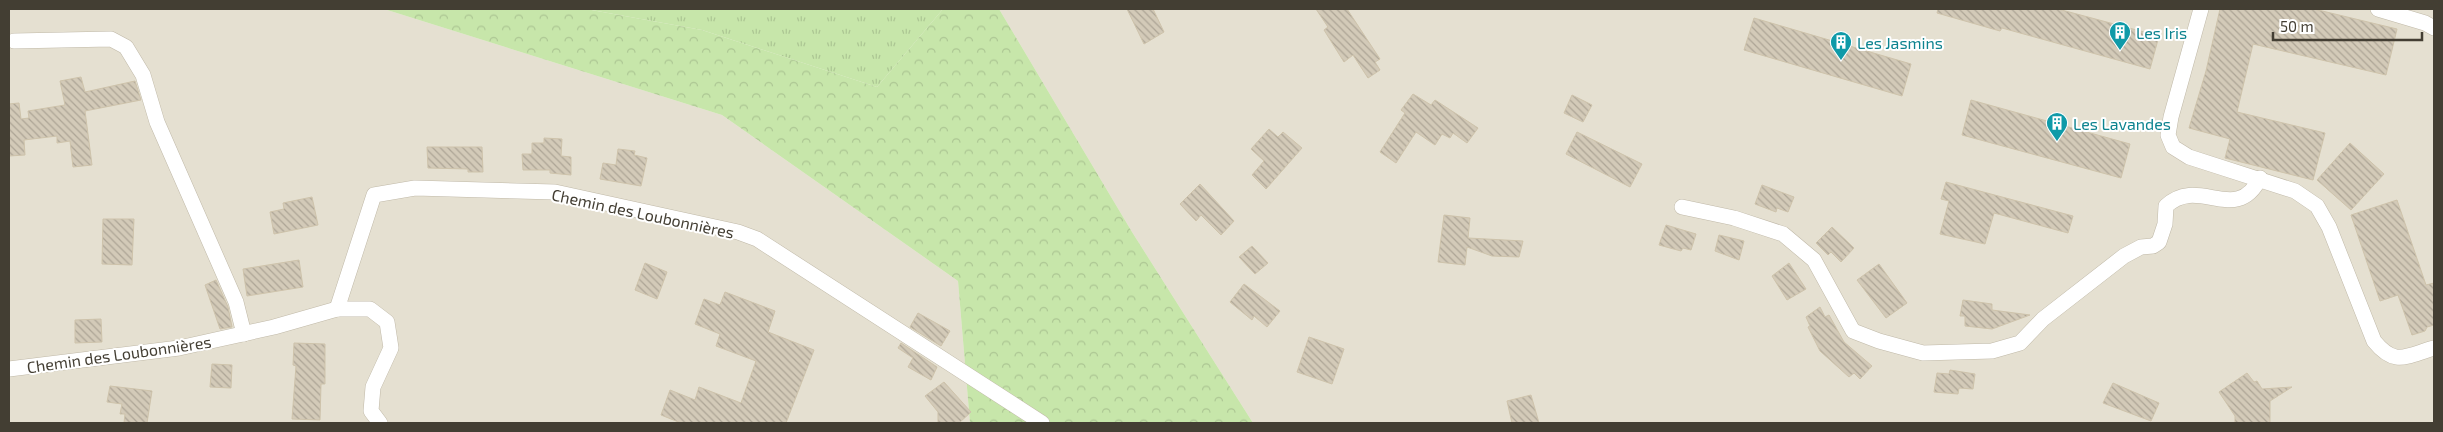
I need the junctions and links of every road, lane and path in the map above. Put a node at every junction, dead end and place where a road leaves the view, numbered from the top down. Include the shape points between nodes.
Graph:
1 (2201, 9) edge
2 (2378, 9) edge
3 (2434, 28) edge
4 (14, 41) dead end
5 (2260, 178) junction
6 (1682, 207) dead end
7 (337, 309) junction
8 (244, 334) junction
9 (2434, 348) edge
10 (9, 369) edge
11 (380, 423) edge
12 (1042, 423) edge

1 - 5 street via 2168,135 2173,147 2189,157
2 - 3 street
4 - 8 street via 111,39 126,48 143,74 157,122 236,302
5 - 6 street via 2245,198 2235,200 2190,195 2174,198 2166,206 2159,242 2141,246 2124,256 2043,319 2020,343 1992,351 1967,353 1923,353 1853,331 1814,260 1783,234 1734,218
5 - 9 street via 2296,191 2317,206 2329,227 2374,342 2385,355 2399,358
7 - 8 street, Chemin des Loubonnières
7 - 11 street via 370,309 387,322 390,348 373,387 371,411
7 - 12 street, Chemin des Loubonnières via 374,195 415,188 555,192 757,238
8 - 10 street, Chemin des Loubonnières via 179,348

